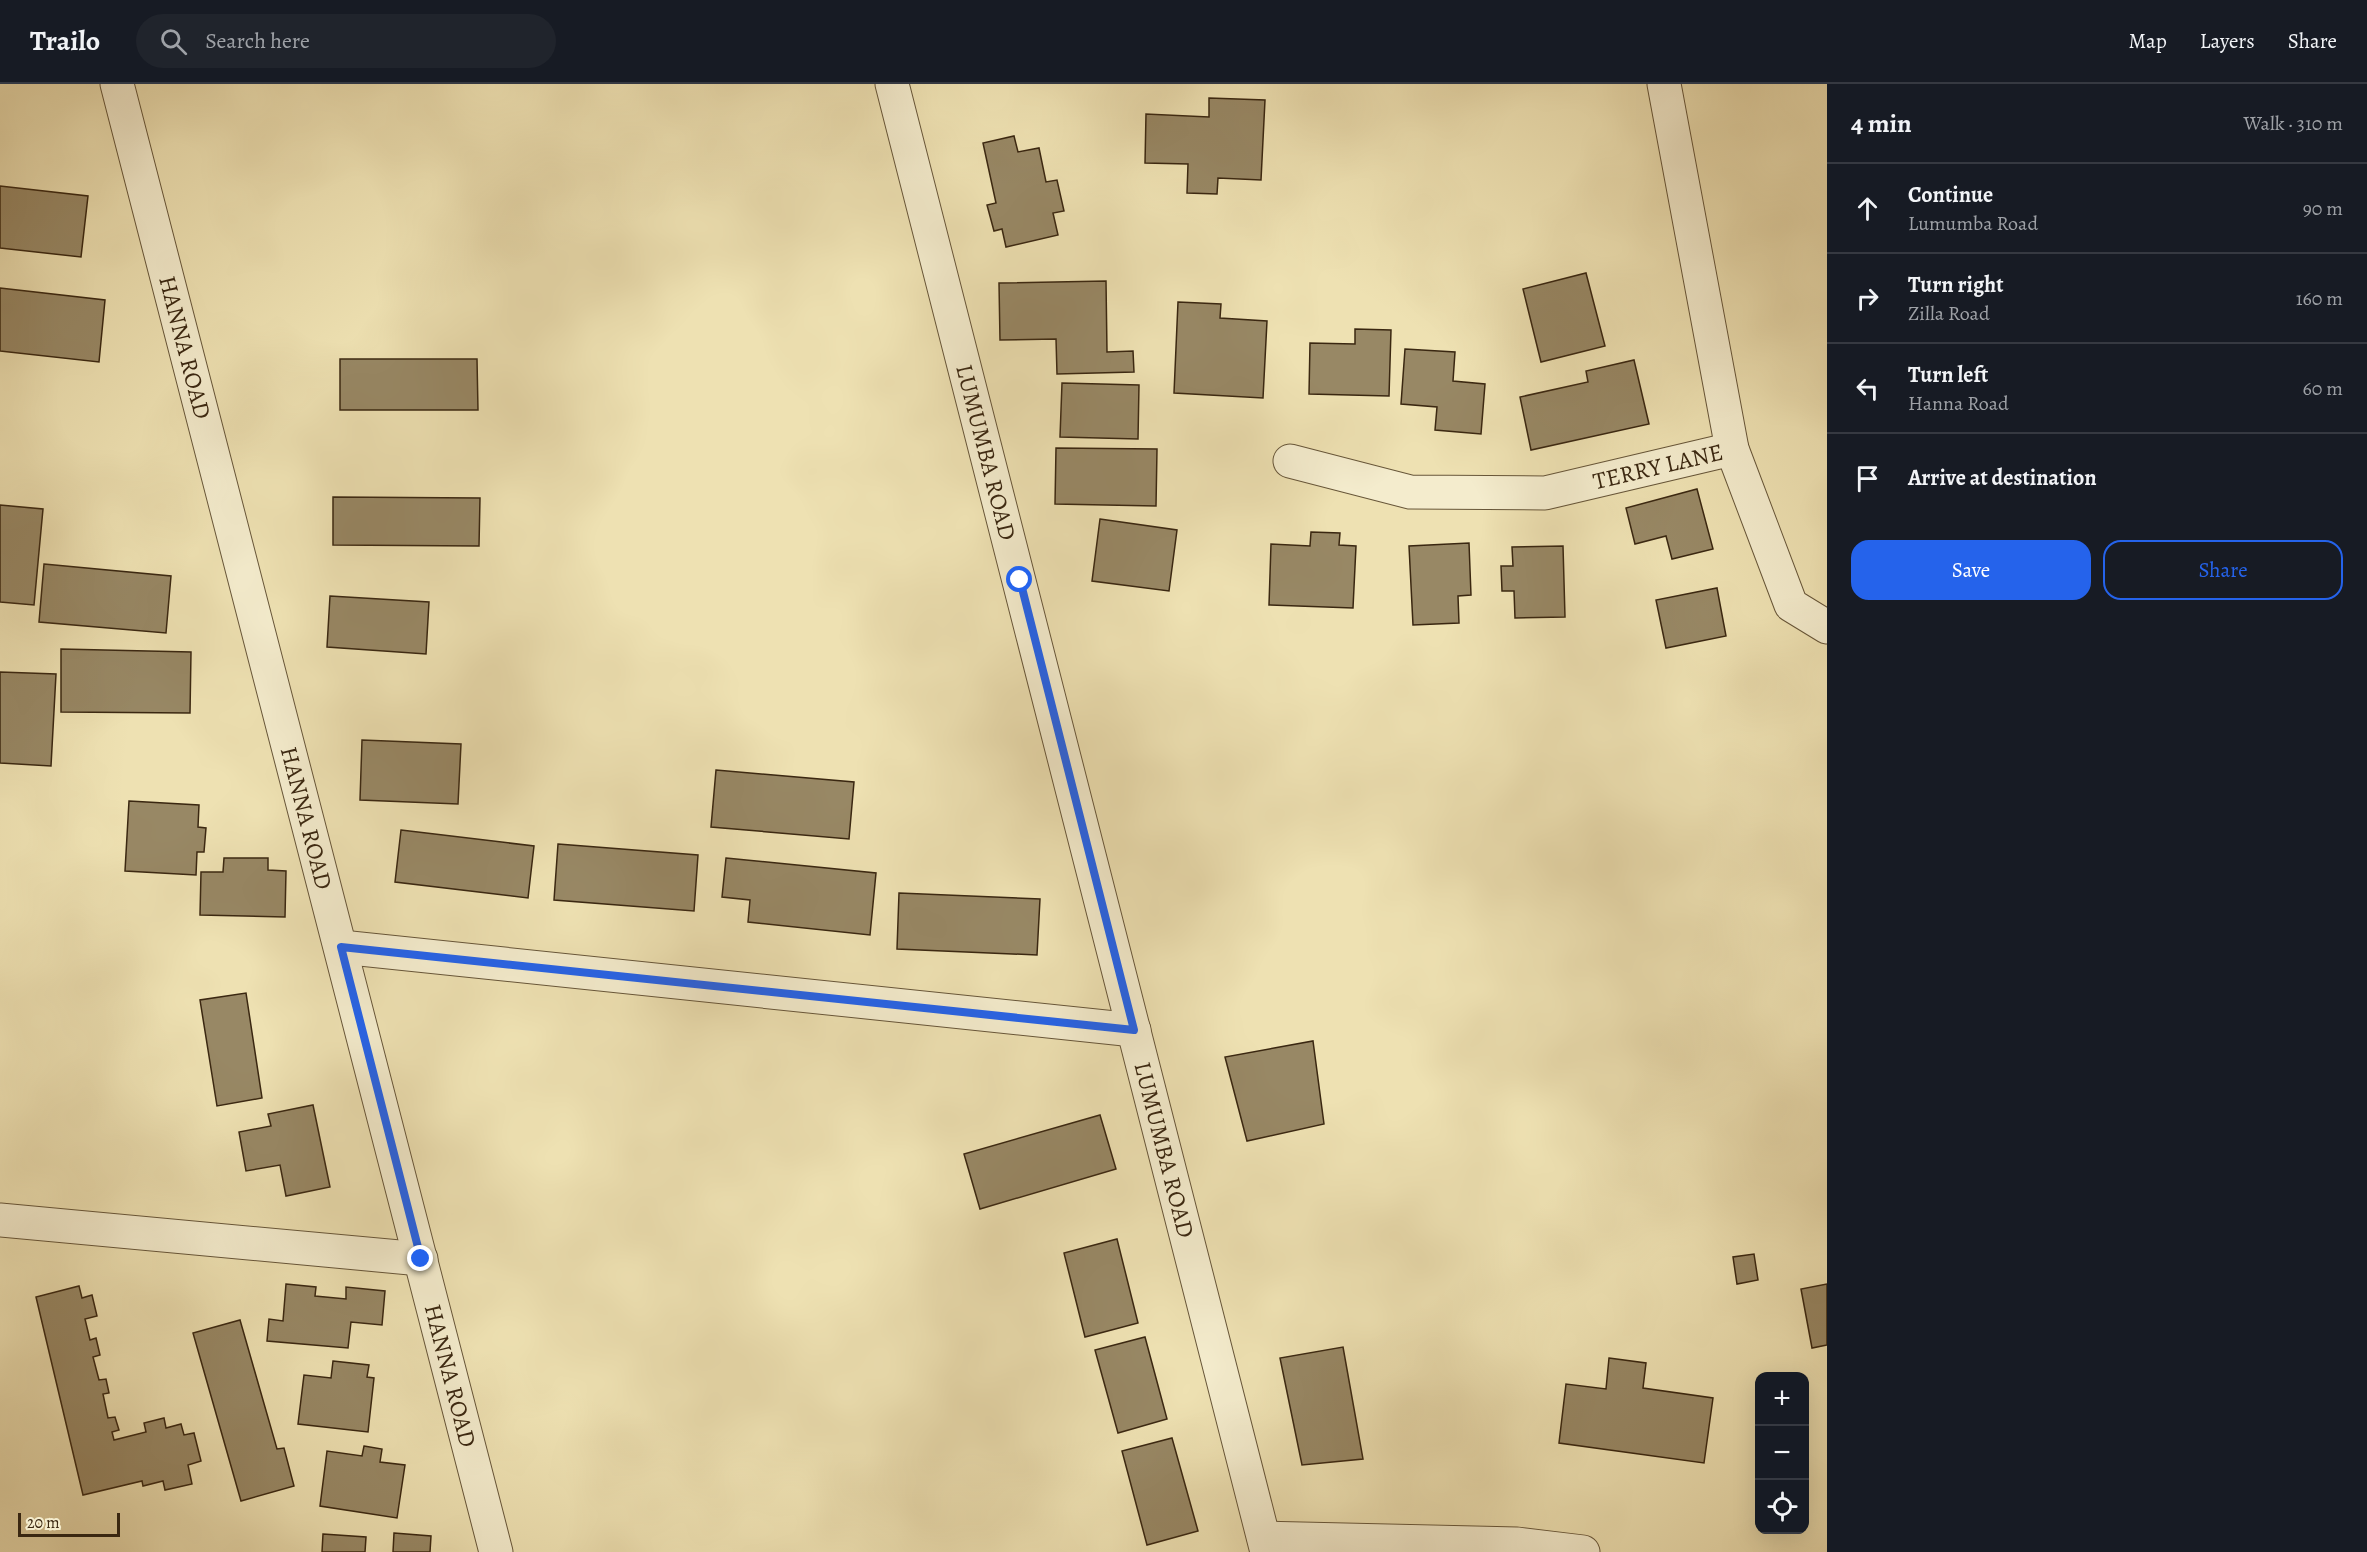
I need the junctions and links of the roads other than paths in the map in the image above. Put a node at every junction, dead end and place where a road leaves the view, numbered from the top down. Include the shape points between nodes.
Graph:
1 (117, 84) edge
2 (892, 84) edge
3 (1664, 84) edge
4 (1732, 449) junction
5 (1290, 461) dead end
6 (1827, 627) edge
7 (341, 947) junction
8 (1134, 1030) junction
9 (0, 1220) edge
10 (421, 1259) junction
11 (1265, 1545) edge
12 (496, 1552) edge
13 (1583, 1552) edge

1 - 7 street, HANNA ROAD
2 - 8 street, LUMUMBA ROAD
3 - 4 street, TERRY LANE
4 - 5 street, TERRY LANE via 1545,493 1410,492
4 - 6 street via 1791,605
7 - 8 street
7 - 10 street, HANNA ROAD
8 - 11 street, LUMUMBA ROAD
9 - 10 street
10 - 12 street, HANNA ROAD
11 - 13 street via 1517,1544

